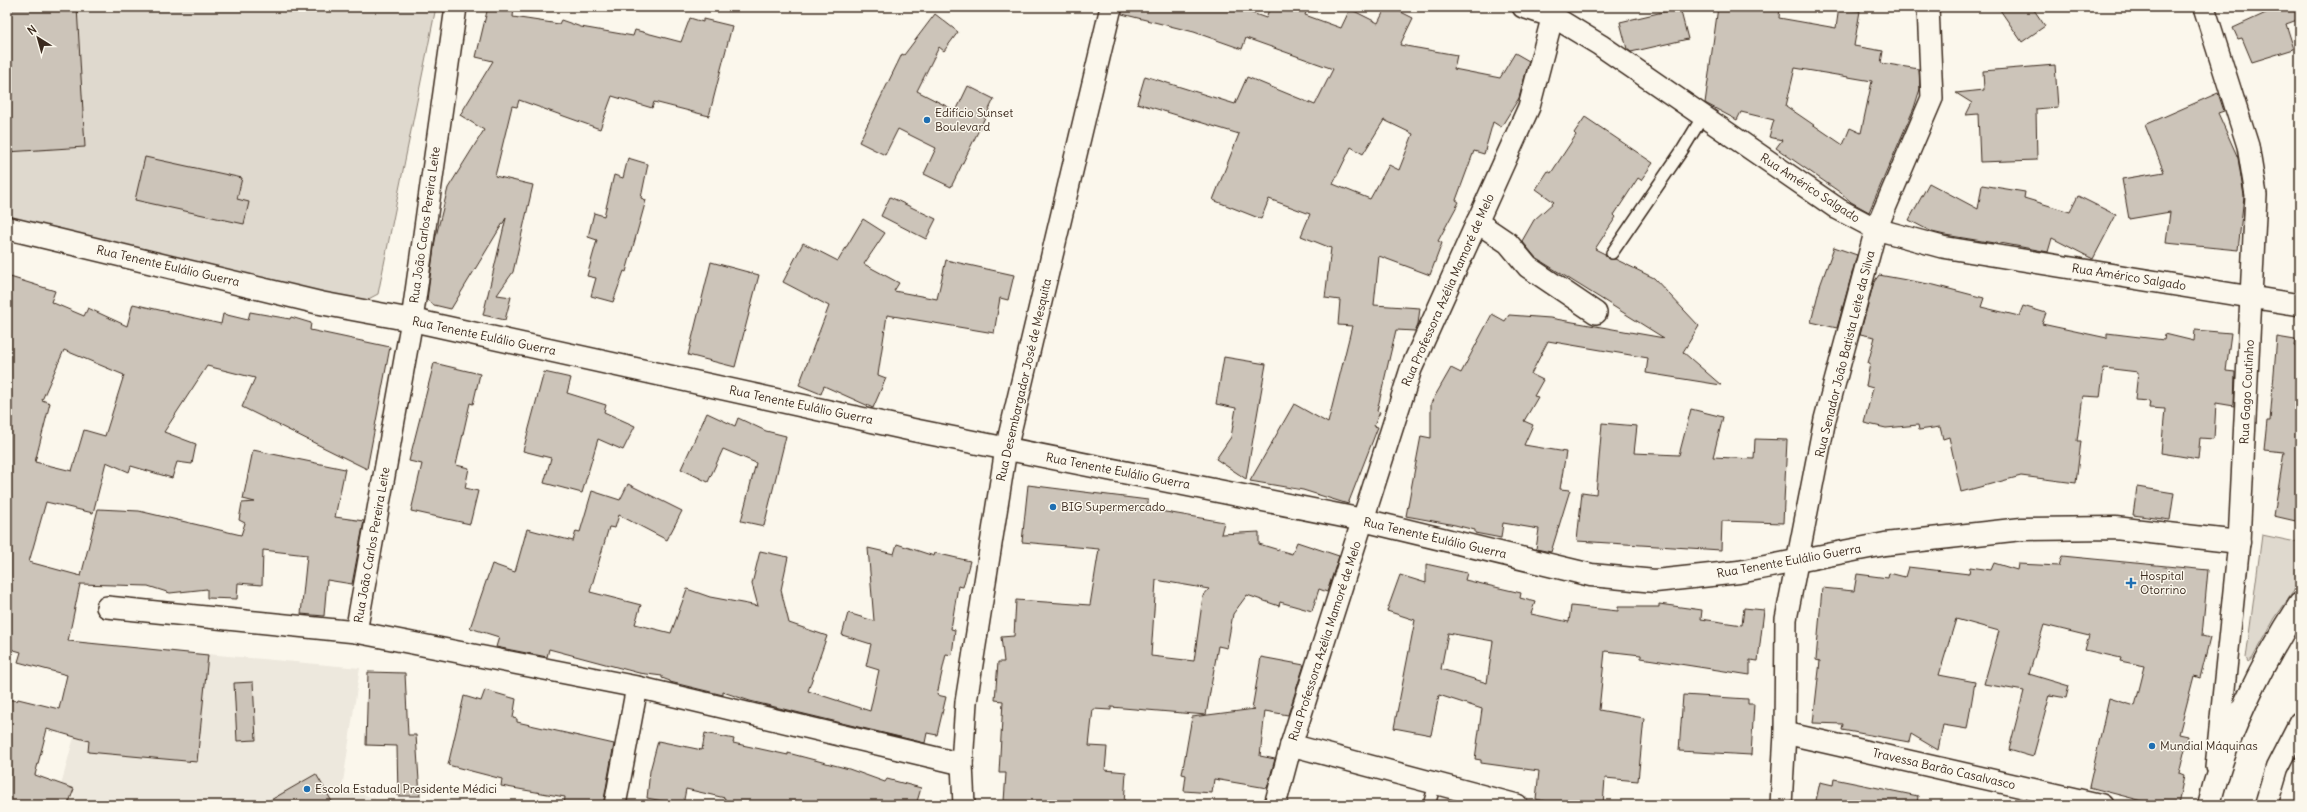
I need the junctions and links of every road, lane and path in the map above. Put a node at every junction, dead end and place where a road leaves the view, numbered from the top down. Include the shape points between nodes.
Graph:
1 (456, 7) edge
2 (1111, 7) edge
3 (1523, 7) edge
4 (1928, 7) edge
5 (2204, 7) edge
6 (1554, 12) edge
7 (1703, 116) junction
8 (1477, 222) junction
9 (7, 228) edge
10 (1876, 230) junction
11 (1612, 253) dead end
12 (2252, 297) junction
13 (2300, 306) edge
14 (1596, 313) dead end
15 (412, 320) junction
16 (1006, 449) junction
17 (1363, 520) junction
18 (2239, 542) junction
19 (1798, 560) junction
20 (2300, 604) edge
21 (107, 607) dead end
22 (356, 632) junction
23 (636, 687) junction
24 (2300, 723) edge
25 (1786, 733) junction
26 (1291, 745) junction
27 (962, 764) junction
28 (1434, 784) junction
29 (2214, 784) junction
30 (615, 805) edge
31 (964, 805) edge
32 (1275, 805) edge
33 (1429, 805) edge
34 (1517, 805) edge
35 (1781, 805) edge
36 (2102, 805) edge
37 (2209, 805) edge
38 (2266, 805) edge

1 - 15 street, Rua João Carlos Pereira Leite
2 - 16 street, Rua Desembargador José de Mesquita
3 - 6 street, Rua Américo Salgado
4 - 10 street, Rua Senador João Batista Leite da Silva via 1932,98
5 - 12 street, Rua Gago Coutinho via 2248,146 2256,195
6 - 7 street, Rua Américo Salgado
6 - 8 street, Rua Professora Azélia Mamoré de Melo via 1529,107
7 - 10 street, Rua Américo Salgado via 1838,209
7 - 11 lane
8 - 14 street via 1508,243 1528,267
8 - 17 street, Rua Professora Azélia Mamoré de Melo via 1411,370
9 - 15 street, Rua Tenente Eulálio Guerra via 320,303
10 - 12 street, Rua Américo Salgado via 1942,247
10 - 19 street, Rua Senador João Batista Leite da Silva via 1825,419
12 - 13 street, Rua Américo Salgado
12 - 18 street, Rua Gago Coutinho
15 - 16 street, Rua Tenente Eulálio Guerra
15 - 22 street, Rua João Carlos Pereira Leite
16 - 17 street, Rua Tenente Eulálio Guerra
16 - 27 street, Rua Desembargador José de Mesquita via 966,702
17 - 19 street, Rua Tenente Eulálio Guerra via 1591,575 1655,580 1739,572
17 - 26 street, Rua Professora Azélia Mamoré de Melo
18 - 19 street, Rua Tenente Eulálio Guerra via 2115,528 2022,529 1885,544
18 - 29 street, Rua Gago Coutinho
19 - 25 street, Rua Senador João Batista Leite da Silva via 1786,619
20 - 29 street via 2247,699
21 - 22 street
22 - 23 street
23 - 27 street
23 - 30 street
24 - 38 street via 2277,768
25 - 35 street, Rua Senador João Batista Leite da Silva
25 - 36 street, Travessa Barão Casalvasco
26 - 28 street
26 - 32 street, Rua Professora Azélia Mamoré de Melo
27 - 31 street, Rua Desembargador José de Mesquita
28 - 33 lane
28 - 34 street
29 - 37 street

